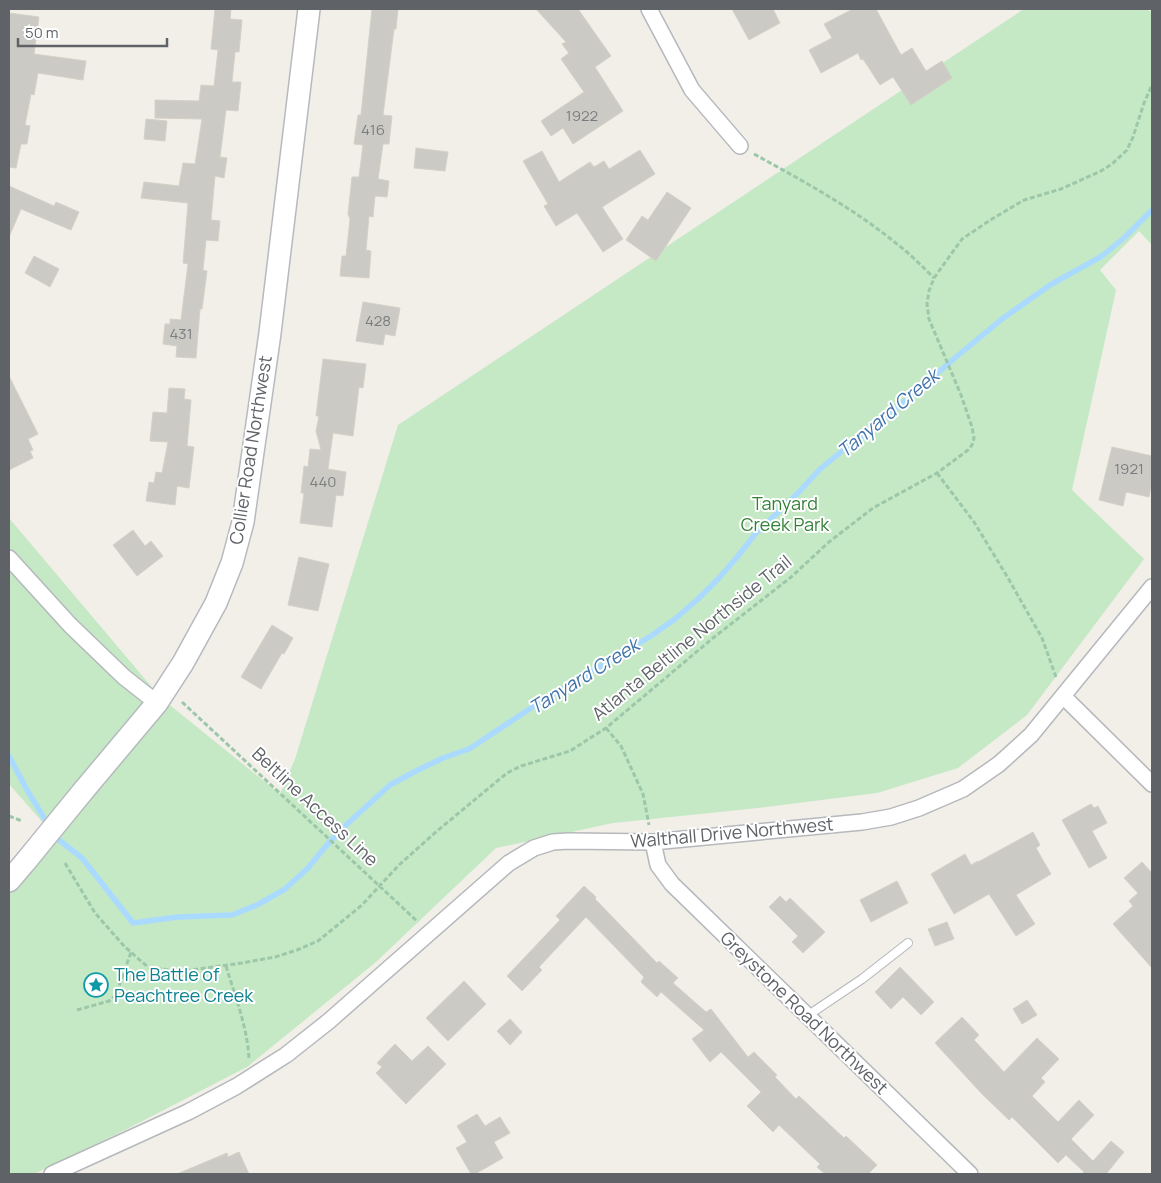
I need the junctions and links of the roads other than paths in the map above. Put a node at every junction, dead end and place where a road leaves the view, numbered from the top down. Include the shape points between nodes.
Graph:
1 (309, 9) edge
2 (649, 9) edge
3 (740, 146) road end
4 (9, 558) edge
5 (1152, 587) edge
6 (1063, 696) junction
7 (156, 703) junction
8 (1152, 784) edge
9 (653, 842) junction
10 (9, 881) edge
11 (908, 943) dead end
12 (808, 1016) junction
13 (52, 1174) edge
14 (970, 1174) edge

1 - 7 street, Collier Road Northwest via 270,333 242,522 232,563 216,603 183,663
2 - 3 street via 692,90
4 - 7 street via 77,632
5 - 6 street, Walthall Drive Northwest
6 - 8 street
6 - 9 street, Walthall Drive Northwest via 1032,735 999,764 963,789 919,808 862,822
7 - 10 street, Collier Road Northwest, bridge
9 - 12 street, Greystone Road Northwest via 658,865 672,884
9 - 13 street, Walthall Drive Northwest via 568,841 534,848 509,863 286,1055 188,1112
11 - 12 lane
12 - 14 street, Greystone Road Northwest

